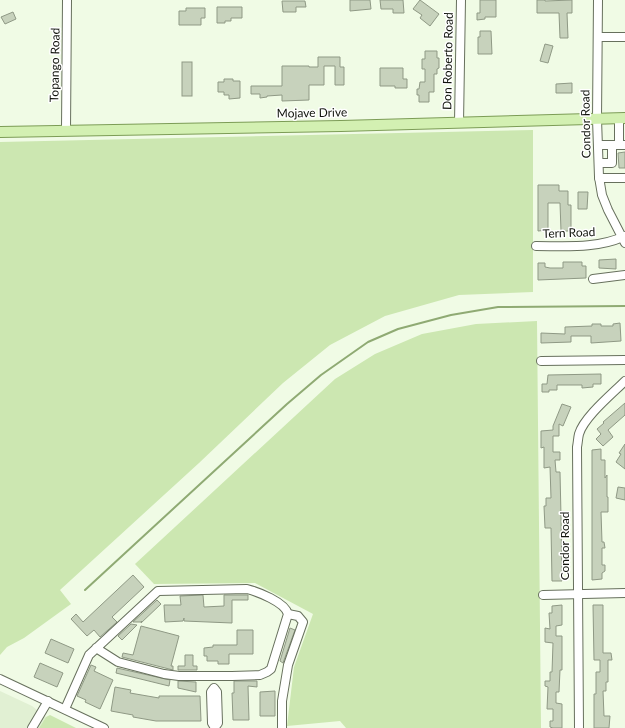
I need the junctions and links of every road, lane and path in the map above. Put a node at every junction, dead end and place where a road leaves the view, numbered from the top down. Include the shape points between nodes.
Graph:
1 (67, 0) edge
2 (460, 0) edge
3 (598, 0) edge
4 (598, 37) junction
5 (625, 37) edge
6 (622, 118) edge
7 (597, 119) junction
8 (459, 123) junction
9 (66, 130) junction
10 (0, 132) edge
11 (598, 145) junction
12 (619, 145) edge
13 (599, 163) junction
14 (599, 178) junction
15 (625, 178) edge
16 (624, 239) edge
17 (536, 246) dead end
18 (625, 275) edge
19 (592, 279) dead end
20 (625, 360) edge
21 (541, 361) dead end
22 (625, 381) edge
23 (625, 594) edge
24 (543, 595) dead end
25 (577, 595) junction
26 (288, 614) junction
27 (96, 648) junction
28 (213, 676) junction
29 (0, 679) edge
30 (48, 701) junction
31 (65, 709) junction
32 (215, 727) edge
33 (32, 728) edge
34 (104, 728) edge
35 (282, 728) edge
36 (579, 728) edge

1 - 9 street, Topango Road
2 - 8 street, Don Roberto Road
3 - 4 street, Condor Road
4 - 5 street
4 - 7 street, Condor Road
6 - 7 main road, Mojave Drive
6 - 12 street
7 - 8 main road, Mojave Drive
7 - 11 street, Condor Road
8 - 9 main road, Mojave Drive
9 - 10 main road, Mojave Drive
11 - 12 street
11 - 13 street, Condor Road
12 - 13 street via 612,163
13 - 14 street, Condor Road
14 - 15 street
14 - 16 street, Condor Road via 608,210
16 - 17 street, Tern Road via 594,245
18 - 19 street
20 - 21 street
22 - 25 street, Condor Road via 590,417 579,433
23 - 25 street
24 - 25 street
25 - 36 street, Condor Road
26 - 27 street via 287,609 280,604 247,589 158,591
26 - 28 street via 271,669 260,675
26 - 35 street via 298,616 303,622 288,665 282,701
27 - 28 street via 118,662 164,674
27 - 31 street via 89,655
28 - 32 street via 217,692 218,723
29 - 30 street
30 - 31 street
30 - 33 street
31 - 34 street

